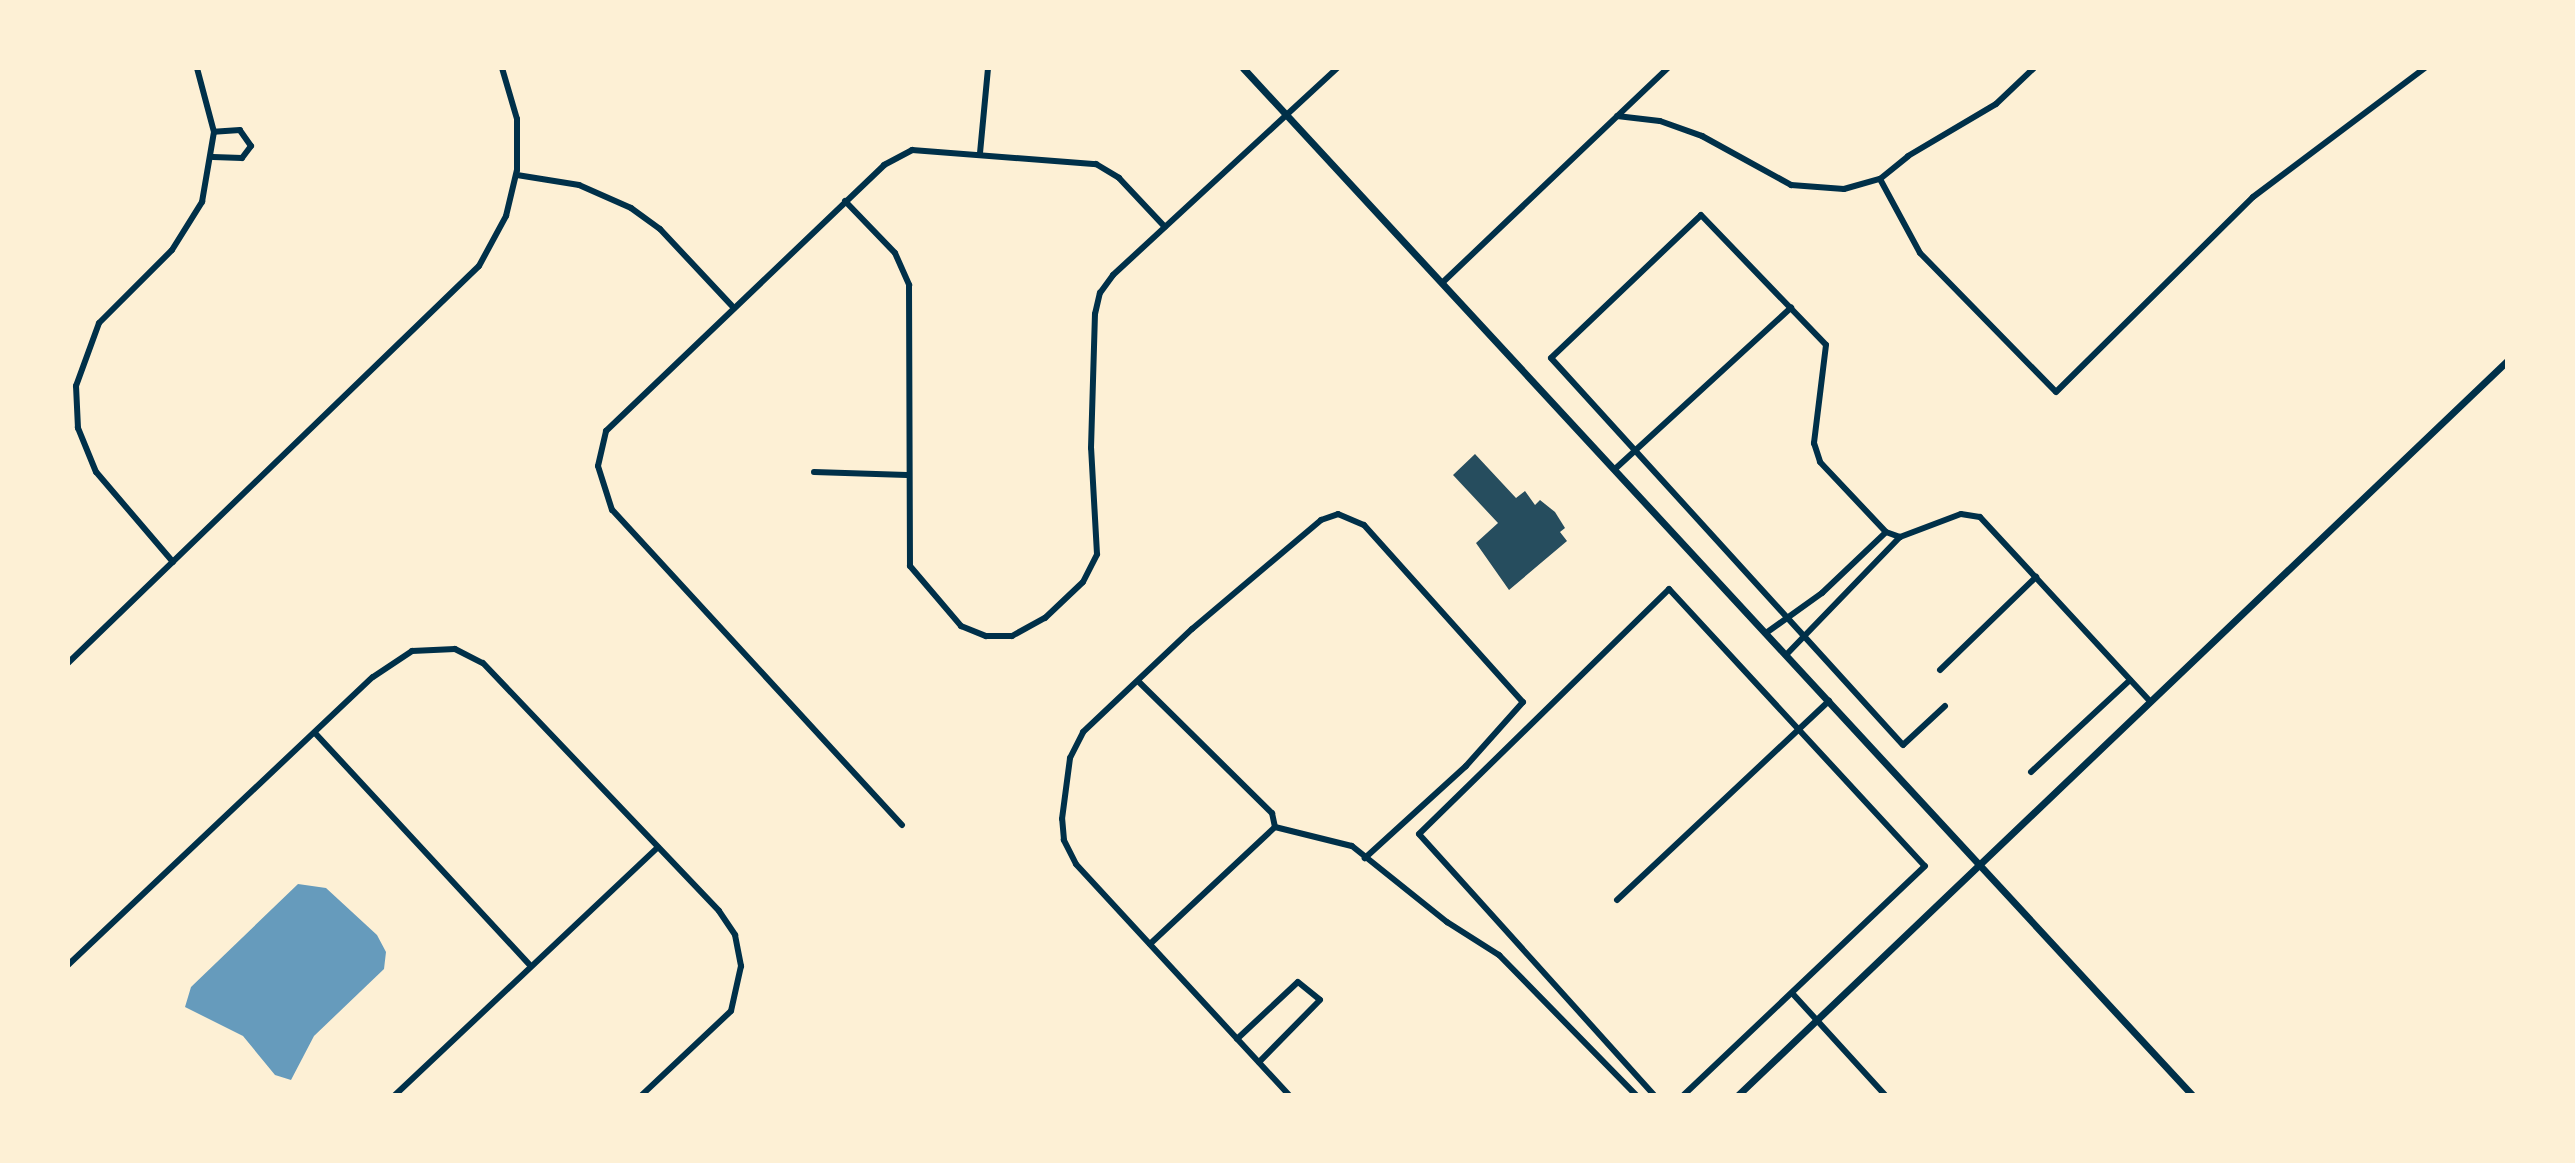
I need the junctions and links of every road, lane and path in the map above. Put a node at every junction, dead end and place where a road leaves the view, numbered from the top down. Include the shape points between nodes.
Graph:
1 (197, 68) edge
2 (502, 68) edge
3 (988, 68) edge
4 (1243, 68) edge
5 (1337, 68) edge
6 (1668, 68) edge
7 (2034, 68) edge
8 (2425, 68) edge
9 (1286, 115) junction
10 (1617, 116) junction
11 (214, 132) junction
12 (980, 153) junction
13 (213, 157) junction
14 (517, 175) junction
15 (1880, 179) junction
16 (845, 201) junction
17 (1165, 227) junction
18 (1442, 283) junction
19 (732, 306) junction
20 (1791, 308) junction
21 (2507, 361) edge
22 (72, 396) edge
23 (1633, 452) junction
24 (1615, 469) junction
25 (814, 472) dead end
26 (907, 475) junction
27 (1886, 532) junction
28 (1900, 537) junction
29 (173, 562) junction
30 (2036, 577) junction
31 (1784, 617) junction
32 (1766, 633) junction
33 (1803, 638) junction
34 (1786, 655) junction
35 (68, 663) edge
36 (1940, 670) dead end
37 (2130, 680) junction
38 (1139, 682) junction
39 (2149, 700) junction
40 (1829, 701) junction
41 (1945, 706) dead end
42 (1801, 727) junction
43 (315, 733) junction
44 (2031, 772) dead end
45 (902, 825) dead end
46 (1275, 827) junction
47 (658, 847) junction
48 (1365, 858) junction
49 (1978, 864) junction
50 (1617, 900) dead end
51 (1150, 944) junction
52 (529, 964) junction
53 (68, 965) edge
54 (1792, 993) junction
55 (1816, 1020) junction
56 (1237, 1039) junction
57 (1259, 1062) junction
58 (395, 1095) edge
59 (642, 1095) edge
60 (1289, 1095) edge
61 (1636, 1095) edge
62 (1654, 1095) edge
63 (1684, 1095) edge
64 (1738, 1095) edge
65 (1885, 1095) edge
66 (2192, 1095) edge

1 - 11 street
2 - 14 street via 517,119
3 - 12 street
4 - 9 street
5 - 9 street
6 - 10 street
7 - 15 street via 1996,104 1908,156
8 - 15 street via 2253,197 2056,392 1920,253
9 - 17 street
9 - 18 street
10 - 15 street via 1660,121 1702,136 1791,185 1844,189
10 - 18 street
11 - 13 street
11 - 13 street via 240,130 251,146 242,158
12 - 16 street via 912,150 888,162
12 - 17 street via 1104,167
13 - 22 street via 202,202 185,234 99,323
14 - 19 street via 579,185 631,208 660,229
14 - 29 street via 502,225 472,275
16 - 19 street
16 - 26 street via 895,253 908,281
17 - 26 street via 1113,275 1097,303 1091,448 1098,544 1086,577 1041,622 1018,635 996,637 961,626 920,583 906,547
18 - 24 street
19 - 45 street via 606,431 598,461 601,487 612,510
20 - 23 street
20 - 23 street via 1701,215 1551,358
20 - 27 street via 1826,345 1814,453
21 - 39 street
22 - 29 street via 81,438 96,472
23 - 24 street
23 - 31 street
24 - 32 street
25 - 26 street
27 - 28 street
27 - 31 street via 1822,593
28 - 30 street via 1970,513 1980,517
28 - 33 street
29 - 35 street
30 - 36 street
30 - 37 street
31 - 32 street
31 - 33 street
32 - 34 street
33 - 34 street
33 - 41 street via 1903,745
34 - 40 street
37 - 39 street
37 - 44 street
38 - 46 street via 1272,813
38 - 48 street via 1192,629 1321,520 1338,514 1364,525 1523,702 1466,766
38 - 51 street via 1075,742 1062,819 1064,840 1076,864
39 - 49 street
40 - 42 street
40 - 49 street
42 - 50 street
42 - 54 street via 1925,866
42 - 62 street via 1669,589 1419,834
43 - 47 street via 373,677 412,651 455,649 483,663
43 - 52 street
43 - 53 street
46 - 48 street via 1341,841
46 - 51 street
47 - 52 street
47 - 59 street via 735,935 741,966 731,1011
48 - 61 street via 1447,922 1511,963
49 - 55 street
49 - 66 street
51 - 56 street
52 - 58 street
54 - 55 street
54 - 63 street
55 - 64 street
55 - 65 street
56 - 57 street
56 - 57 street via 1298,982 1320,1000
57 - 60 street

